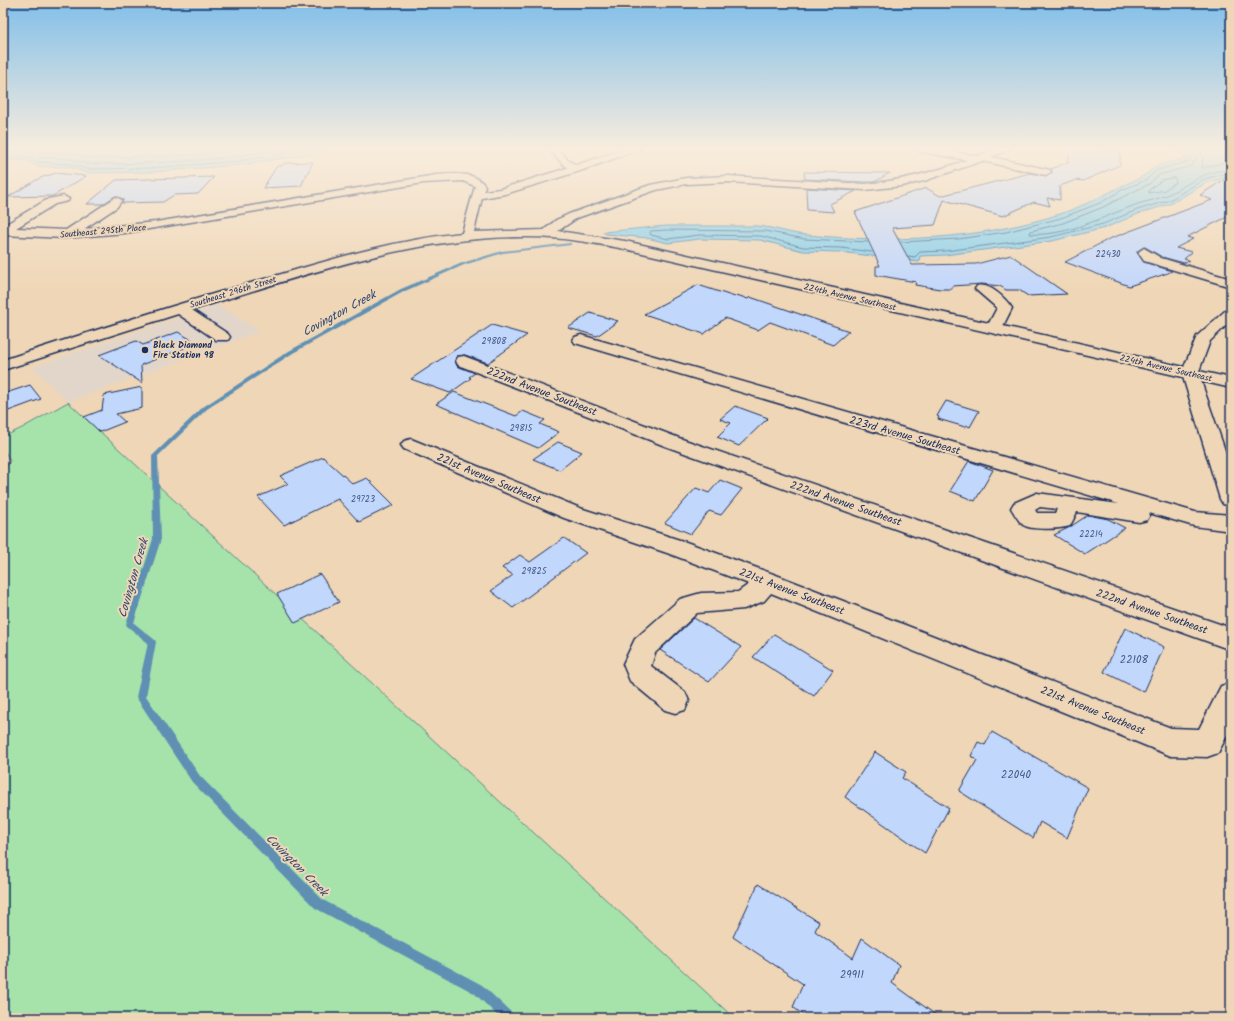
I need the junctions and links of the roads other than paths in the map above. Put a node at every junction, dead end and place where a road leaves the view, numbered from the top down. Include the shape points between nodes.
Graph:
1 (478, 195) edge
2 (328, 196) edge
3 (630, 196) edge
4 (64, 199) dead end
5 (116, 200) dead end
6 (3, 231) edge
7 (547, 234) junction
8 (67, 235) junction
9 (467, 236) junction
10 (1144, 252) dead end
11 (1231, 283) edge
12 (982, 289) dead end
13 (179, 308) junction
14 (1231, 314) edge
15 (994, 330) junction
16 (222, 337) dead end
17 (581, 340) dead end
18 (464, 361) dead end
19 (3, 365) edge
20 (1190, 373) junction
21 (1231, 383) edge
22 (411, 445) dead end
23 (1231, 499) edge
24 (1070, 504) dead end
25 (1160, 509) junction
26 (1231, 523) edge
27 (767, 581) junction
28 (1231, 639) edge
29 (1231, 695) edge
30 (675, 700) dead end

1 - 9 street
2 - 8 street, Southeast 295th Place via 166,224
3 - 7 street via 573,216
4 - 6 street via 52,201
5 - 8 street via 113,205
6 - 8 street, Southeast 295th Place
7 - 9 street, 224th Avenue Southeast
7 - 15 street, 224th Avenue Southeast via 625,245
9 - 13 street, Southeast 296th Street via 378,253
10 - 11 street via 1156,261
12 - 15 street via 1005,308
13 - 16 street
13 - 19 street, Southeast 296th Street
14 - 20 street via 1203,338
15 - 20 street, 224th Avenue Southeast
17 - 25 street, 223rd Avenue Southeast
18 - 28 street, 222nd Avenue Southeast via 672,442
20 - 21 street, 224th Avenue Southeast
20 - 23 street
22 - 27 street, 221st Avenue Southeast via 572,513
24 - 25 street via 1137,515
25 - 26 street, 223rd Avenue Southeast via 1194,519
27 - 29 street, 221st Avenue Southeast via 1171,742 1207,743
27 - 30 street via 755,594 744,600 689,606 644,647 637,664 640,673

